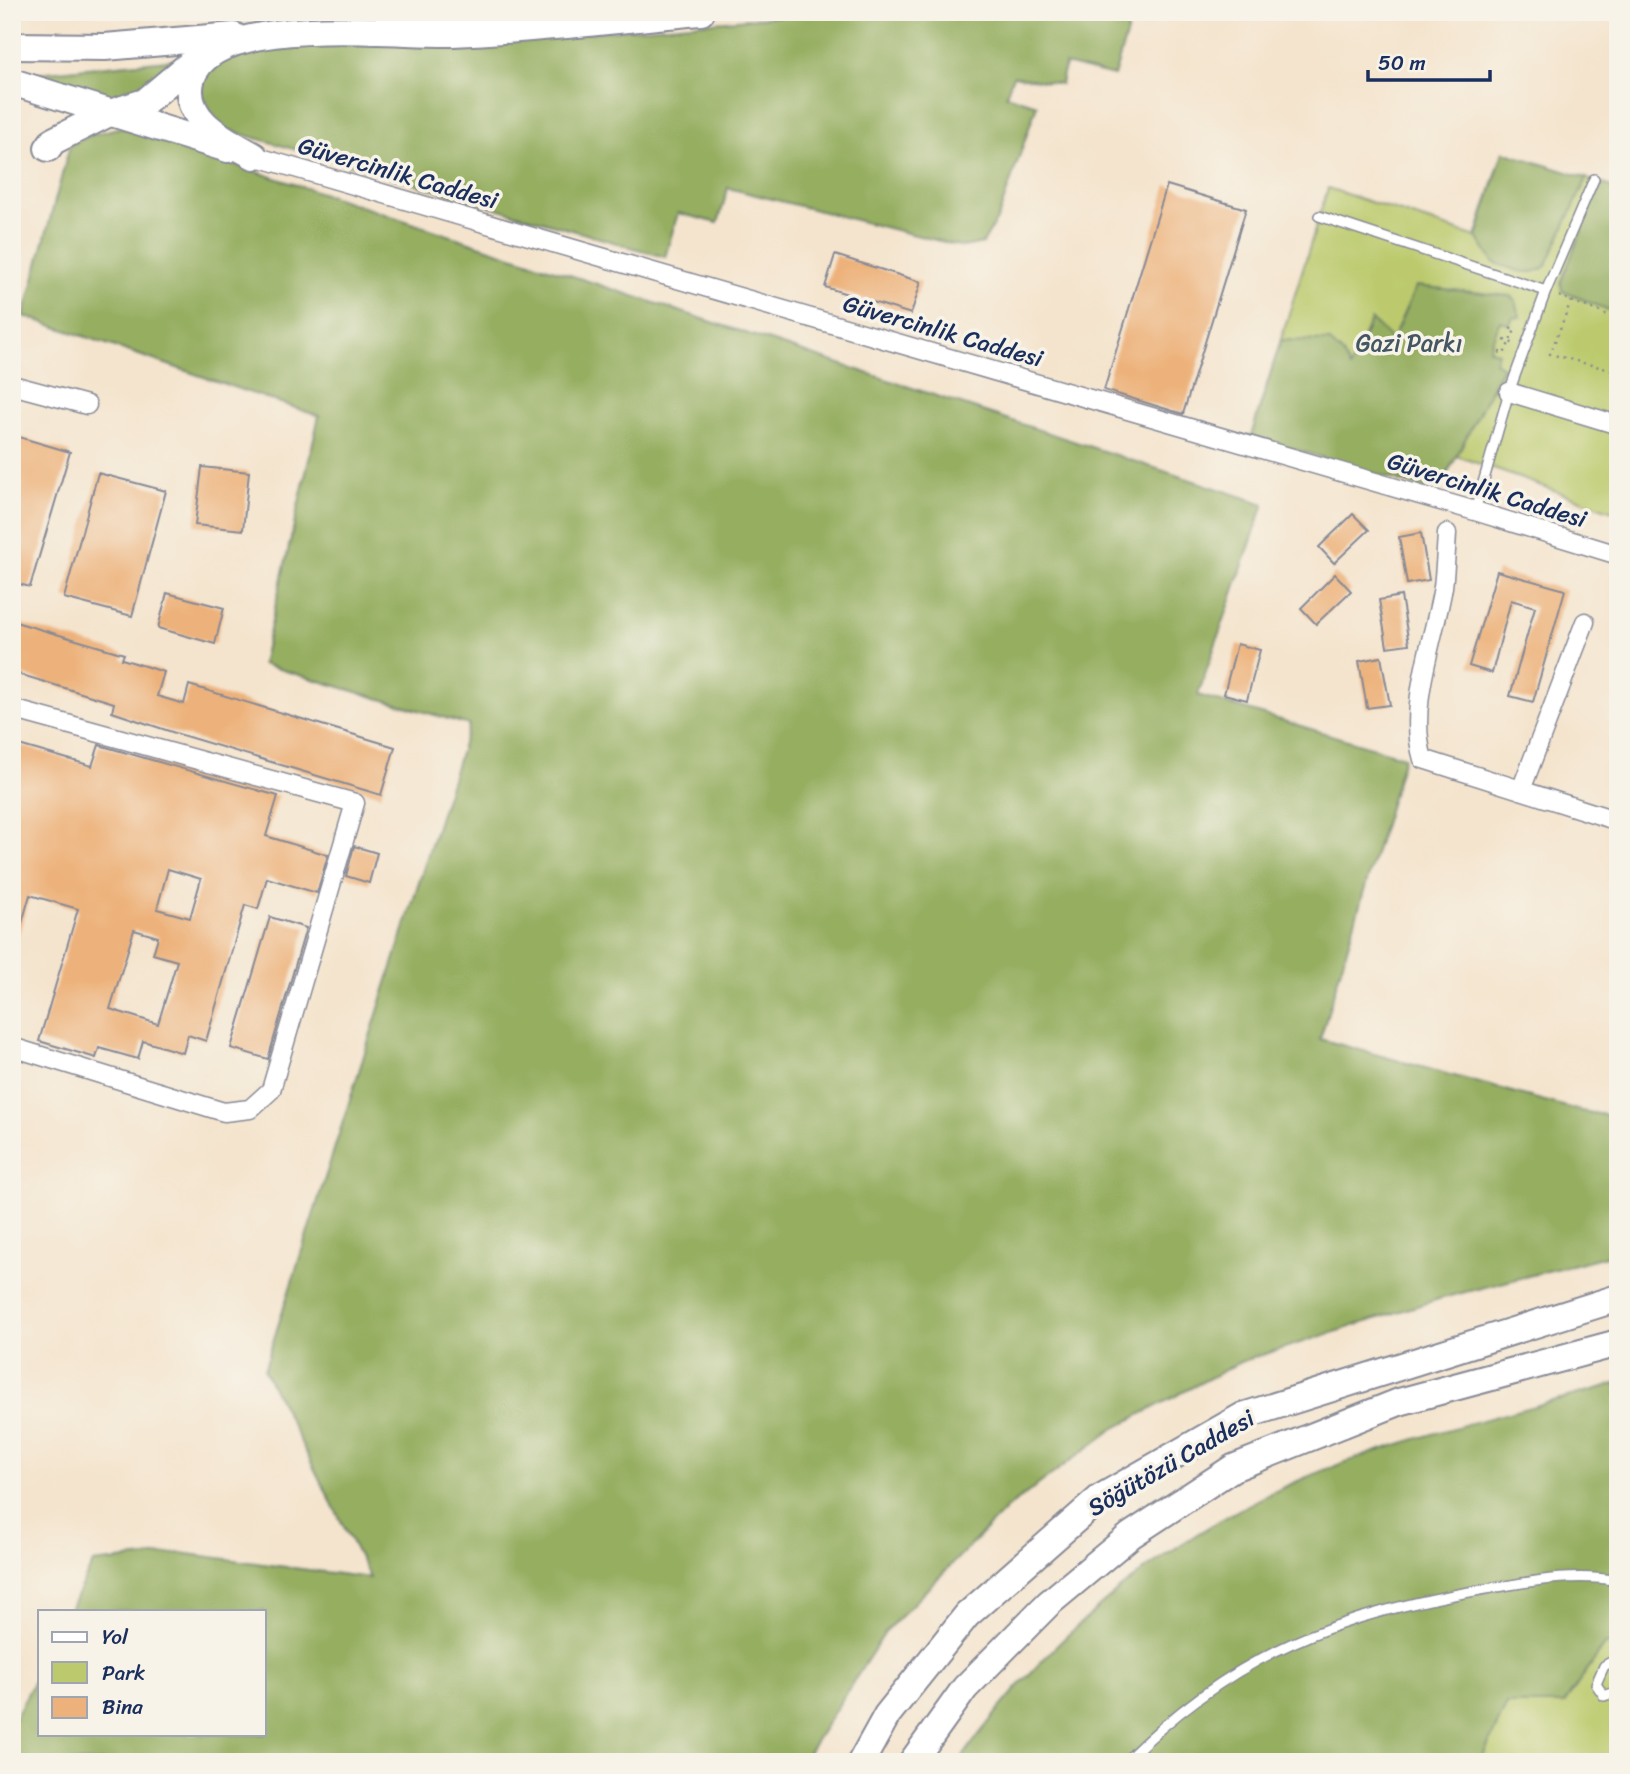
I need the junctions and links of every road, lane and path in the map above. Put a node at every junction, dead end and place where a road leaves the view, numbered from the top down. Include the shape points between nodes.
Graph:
1 (439, 12) edge
2 (701, 12) edge
3 (301, 30) junction
4 (12, 46) edge
5 (222, 46) junction
6 (12, 82) edge
7 (107, 114) junction
8 (48, 148) dead end
9 (254, 156) junction
10 (1594, 179) dead end
11 (1319, 216) dead end
12 (1546, 290) junction
13 (1571, 301) junction
14 (1618, 319) edge
15 (1508, 327) dead end
16 (1499, 352) dead end
17 (1618, 372) edge
18 (12, 385) edge
19 (1509, 392) junction
20 (87, 405) dead end
21 (1618, 425) edge
22 (1475, 511) junction
23 (1447, 533) dead end
24 (1618, 555) edge
25 (1585, 622) dead end
26 (12, 709) edge
27 (1521, 790) junction
28 (1618, 821) edge
29 (12, 1047) edge
30 (1618, 1298) edge
31 (1618, 1343) edge
32 (1618, 1581) edge
33 (1618, 1658) edge
34 (1618, 1691) edge
35 (861, 1762) edge
36 (912, 1762) edge
37 (1125, 1762) edge

1 - 3 main road
2 - 3 main road via 452,33
3 - 4 main road via 105,47
3 - 5 main road
5 - 7 main road via 198,55 145,102
5 - 9 main road via 202,58 194,71 190,88 194,110 213,131
6 - 7 main road
7 - 8 main road via 53,141
7 - 9 main road
9 - 22 street, Güvercinlik Caddesi
10 - 12 lane
11 - 12 lane
12 - 13 path
12 - 19 lane
13 - 14 path
13 - 17 path via 1550,354
15 - 16 path via 1515,330 1504,354
18 - 20 street
19 - 21 street
19 - 22 lane
22 - 24 street, Güvercinlik Caddesi
23 - 27 street via 1443,586 1421,688 1419,747 1423,759
25 - 27 street
26 - 29 street via 355,803 271,1090 250,1109 223,1112
27 - 28 street
30 - 35 main road, Söğütözü Caddesi via 1243,1416 1100,1498 967,1615 887,1716
31 - 36 main road, Söğütözü Caddesi via 1399,1402 1233,1468 1131,1535 1049,1603 965,1688
32 - 37 lane via 1594,1577 1543,1580 1407,1602 1349,1619 1231,1674 1177,1713
33 - 34 lane via 1605,1666 1596,1684 1604,1696

